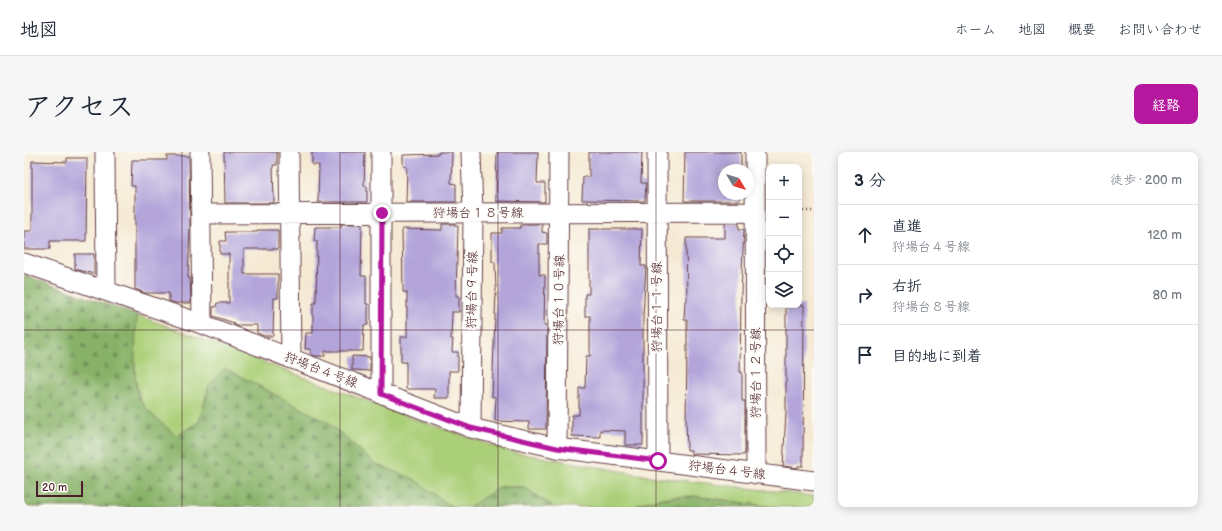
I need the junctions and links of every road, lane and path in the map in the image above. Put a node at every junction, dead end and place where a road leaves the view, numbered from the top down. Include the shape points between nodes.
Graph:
1 (104, 152) edge
2 (200, 152) edge
3 (289, 152) edge
4 (381, 152) edge
5 (472, 152) edge
6 (559, 152) edge
7 (656, 152) edge
8 (755, 152) edge
9 (802, 211) edge
10 (814, 211) edge
11 (559, 212) junction
12 (656, 212) junction
13 (755, 212) junction
14 (382, 213) junction
15 (473, 213) junction
16 (201, 214) junction
17 (288, 214) junction
18 (24, 262) edge
19 (106, 291) junction
20 (202, 324) junction
21 (290, 359) junction
22 (381, 394) junction
23 (471, 428) junction
24 (557, 448) junction
25 (658, 461) junction
26 (756, 474) junction
27 (814, 481) edge

1 - 19 street
2 - 16 street
3 - 17 street
4 - 14 street
5 - 15 street, 狩場台９号線
6 - 11 street, 狩場台１０号線
7 - 12 street, 狩場台１１号線
8 - 13 street, 狩場台１２号線
9 - 10 path
11 - 12 street, 狩場台１８号線
11 - 15 street, 狩場台１８号線
11 - 24 street, 狩場台１０号線
12 - 13 street, 狩場台１８号線
12 - 25 street, 狩場台１１号線
13 - 26 street, 狩場台１２号線
14 - 15 street, 狩場台１８号線
14 - 17 street, 狩場台１８号線
14 - 22 street
15 - 23 street, 狩場台９号線
16 - 17 street, 狩場台１８号線
16 - 20 street
17 - 21 street
18 - 19 street, 狩場台４号線
19 - 20 street, 狩場台４号線
20 - 21 street, 狩場台４号線
21 - 22 street, 狩場台４号線
22 - 23 street, 狩場台４号線
23 - 24 street, 狩場台４号線
24 - 25 street, 狩場台４号線
25 - 26 street, 狩場台４号線
26 - 27 street, 狩場台４号線

